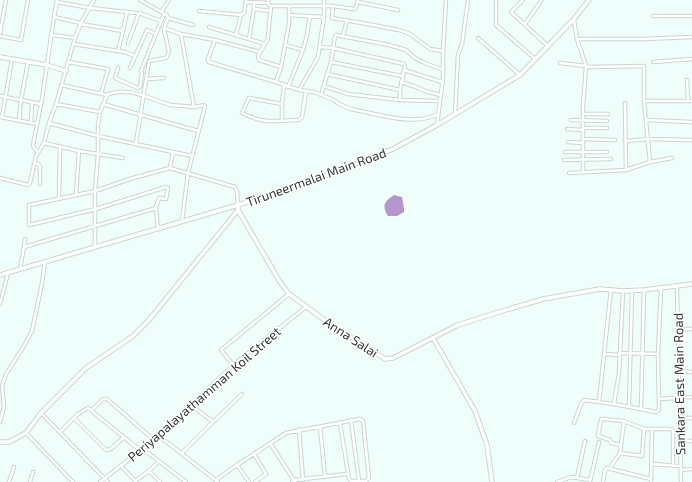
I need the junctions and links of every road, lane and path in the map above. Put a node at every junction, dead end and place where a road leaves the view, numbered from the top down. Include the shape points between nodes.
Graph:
1 (6, 0) edge
2 (28, 0) edge
3 (94, 0) edge
4 (143, 0) edge
5 (169, 0) edge
6 (324, 0) edge
7 (446, 0) edge
8 (468, 0) edge
9 (496, 0) edge
10 (523, 0) edge
11 (589, 0) edge
12 (57, 1) edge
13 (246, 1) edge
14 (268, 1) edge
15 (358, 1) edge
16 (541, 1) edge
17 (254, 2) junction
18 (272, 6) junction
19 (324, 6) junction
20 (333, 6) junction
21 (289, 7) junction
22 (90, 8) junction
23 (254, 10) junction
24 (398, 10) dead end
25 (199, 11) dead end
26 (271, 11) junction
27 (127, 12) junction
28 (163, 13) junction
29 (136, 14) dead end
30 (241, 15) junction
31 (289, 15) junction
32 (310, 16) junction
33 (653, 16) dead end
34 (692, 16) edge
35 (54, 17) junction
36 (324, 17) junction
37 (168, 18) junction
38 (574, 19) junction
39 (347, 20) junction
40 (161, 21) junction
41 (81, 24) junction
42 (525, 24) junction
43 (193, 25) dead end
44 (209, 27) dead end
45 (164, 28) junction
46 (123, 31) junction
47 (156, 34) junction
48 (181, 34) junction
49 (0, 35) edge
50 (52, 35) junction
51 (236, 35) junction
52 (343, 36) junction
53 (692, 37) edge
54 (75, 38) junction
55 (478, 38) dead end
56 (249, 39) junction
57 (577, 39) junction
58 (215, 40) junction
59 (128, 43) dead end
60 (74, 44) junction
61 (265, 44) junction
62 (285, 44) junction
63 (548, 46) junction
64 (321, 47) junction
65 (333, 48) junction
66 (303, 50) junction
67 (443, 51) junction
68 (118, 52) junction
69 (260, 52) junction
70 (136, 56) junction
71 (0, 57) edge
72 (12, 59) junction
73 (692, 59) edge
74 (536, 60) junction
75 (28, 62) junction
76 (68, 62) junction
77 (331, 62) junction
78 (653, 62) dead end
79 (560, 63) dead end
80 (47, 65) junction
81 (586, 66) junction
82 (281, 67) junction
83 (118, 68) dead end
84 (130, 68) dead end
85 (404, 70) junction
86 (443, 70) junction
87 (66, 71) junction
88 (327, 74) junction
89 (520, 75) junction
90 (402, 76) junction
91 (164, 78) dead end
92 (147, 79) junction
93 (687, 80) dead end
94 (276, 82) junction
95 (402, 82) junction
96 (442, 82) junction
97 (61, 85) junction
98 (286, 86) junction
99 (324, 86) junction
100 (299, 90) junction
101 (400, 90) junction
102 (306, 91) junction
103 (101, 94) junction
104 (321, 94) junction
105 (107, 95) junction
106 (440, 95) junction
107 (0, 96) edge
108 (144, 96) junction
109 (5, 97) junction
110 (21, 100) junction
111 (400, 100) junction
112 (440, 101) junction
113 (644, 101) junction
114 (690, 101) edge
115 (32, 103) junction
116 (625, 103) dead end
117 (41, 104) junction
118 (56, 104) junction
119 (103, 104) junction
120 (282, 104) junction
121 (194, 107) junction
122 (100, 112) junction
123 (455, 114) junction
124 (583, 114) junction
125 (608, 114) dead end
126 (141, 115) junction
127 (437, 115) junction
128 (1, 117) edge
129 (19, 120) junction
130 (570, 120) dead end
131 (647, 120) junction
132 (282, 121) junction
133 (583, 121) junction
134 (607, 121) dead end
135 (692, 122) edge
136 (31, 123) junction
137 (48, 123) junction
138 (37, 124) junction
139 (437, 125) junction
140 (608, 128) dead end
141 (567, 129) dead end
142 (583, 129) junction
143 (198, 131) junction
144 (98, 136) junction
145 (649, 139) junction
146 (615, 140) dead end
147 (692, 140) edge
148 (583, 141) junction
149 (625, 141) junction
150 (568, 142) dead end
151 (44, 143) junction
152 (136, 144) junction
153 (60, 146) junction
154 (79, 151) junction
155 (38, 152) junction
156 (173, 152) junction
157 (565, 152) dead end
158 (584, 152) junction
159 (607, 152) dead end
160 (98, 154) junction
161 (192, 156) junction
162 (123, 158) dead end
163 (672, 158) dead end
164 (611, 159) dead end
165 (564, 160) dead end
166 (584, 160) junction
167 (650, 162) junction
168 (34, 163) junction
169 (170, 168) junction
170 (626, 170) junction
171 (583, 172) junction
172 (188, 173) junction
173 (569, 173) dead end
174 (0, 178) edge
175 (40, 184) dead end
176 (96, 191) junction
177 (76, 195) junction
178 (59, 199) junction
179 (238, 205) junction
180 (156, 207) junction
181 (96, 209) junction
182 (238, 210) junction
183 (182, 221) junction
184 (96, 226) junction
185 (158, 228) junction
186 (25, 239) dead end
187 (24, 247) junction
188 (95, 247) junction
189 (45, 262) junction
190 (20, 269) junction
191 (8, 273) junction
192 (0, 275) edge
193 (692, 284) edge
194 (677, 285) junction
195 (611, 289) junction
196 (661, 289) junction
197 (644, 290) junction
198 (623, 291) junction
199 (632, 291) junction
200 (289, 294) junction
201 (0, 304) edge
202 (307, 306) junction
203 (678, 329) junction
204 (692, 329) edge
205 (433, 338) junction
206 (631, 353) junction
207 (605, 354) junction
208 (619, 354) junction
209 (642, 354) junction
210 (658, 354) junction
211 (233, 365) junction
212 (678, 372) junction
213 (692, 372) edge
214 (242, 394) dead end
215 (692, 397) edge
216 (679, 398) junction
217 (659, 399) junction
218 (598, 402) junction
219 (614, 404) junction
220 (190, 405) junction
221 (628, 407) junction
222 (641, 409) junction
223 (92, 410) junction
224 (41, 413) junction
225 (74, 418) junction
226 (679, 418) junction
227 (692, 418) edge
228 (351, 420) junction
229 (624, 421) junction
230 (0, 422) edge
231 (213, 422) junction
232 (340, 423) junction
233 (574, 423) dead end
234 (320, 427) junction
235 (644, 428) junction
236 (299, 429) junction
237 (652, 429) junction
238 (26, 432) junction
239 (60, 432) junction
240 (159, 436) junction
241 (124, 438) junction
242 (154, 440) junction
243 (585, 440) dead end
244 (680, 441) junction
245 (692, 441) edge
246 (0, 442) edge
247 (599, 442) dead end
248 (270, 443) junction
249 (621, 445) junction
250 (142, 450) junction
251 (182, 453) junction
252 (620, 453) junction
253 (254, 454) junction
254 (159, 461) junction
255 (652, 464) junction
256 (237, 465) junction
257 (121, 466) junction
258 (673, 466) junction
259 (14, 467) dead end
260 (610, 468) junction
261 (681, 468) junction
262 (692, 469) edge
263 (149, 471) junction
264 (33, 472) dead end
265 (347, 474) junction
266 (325, 476) junction
267 (571, 478) junction
268 (577, 478) junction
269 (104, 479) junction
270 (303, 480) junction
271 (651, 480) edge
272 (217, 481) edge
273 (359, 481) edge
274 (590, 481) edge
275 (9, 482) edge
276 (30, 482) edge
277 (73, 482) edge
278 (100, 482) edge
279 (108, 482) edge
280 (136, 482) edge
281 (160, 482) edge
282 (186, 482) edge
283 (250, 482) edge
284 (255, 482) edge
285 (294, 482) edge
286 (492, 482) edge
287 (557, 482) edge
288 (569, 482) edge
289 (603, 482) edge
290 (681, 482) edge

1 - 49 street
2 - 49 street via 21,40
3 - 22 street
4 - 28 street
5 - 28 street
6 - 19 street
7 - 67 street
8 - 123 street via 458,55
9 - 74 street via 496,25
10 - 42 street via 511,12
11 - 38 street, Tiruneermalai Main Road
12 - 22 street
12 - 35 street
13 - 17 street
13 - 30 street via 244,13
14 - 17 street
14 - 18 street via 269,6
15 - 20 street via 356,9
15 - 24 street
16 - 42 street
17 - 23 street
18 - 21 street
18 - 26 street
19 - 20 street
19 - 21 street
19 - 36 street
20 - 39 street via 332,18
21 - 31 street
22 - 27 street
22 - 41 street
23 - 26 street
23 - 56 street
25 - 30 street
26 - 61 street via 268,39
27 - 29 street
27 - 46 street
28 - 37 street
28 - 40 street
30 - 51 street
31 - 32 street
31 - 62 street
32 - 36 street
32 - 66 street
33 - 34 street
35 - 41 street
35 - 50 street
36 - 64 street
37 - 43 street
37 - 45 street
38 - 57 street
38 - 63 street, Tiruneermalai Main Road
39 - 52 street
39 - 67 street via 398,30 410,34 428,48
40 - 47 street
40 - 59 street via 139,13
41 - 46 street
41 - 54 street
42 - 63 street
44 - 51 street
45 - 48 street
45 - 92 street via 168,56 149,61
46 - 68 street
47 - 70 street via 147,30
47 - 83 street via 141,71 139,88 115,78
48 - 58 street
48 - 121 street
50 - 54 street
50 - 80 street
51 - 56 street
52 - 65 street via 335,36
52 - 86 street via 406,50 415,58
53 - 57 street
54 - 60 street
55 - 89 street
56 - 61 street
57 - 81 street
58 - 69 street
58 - 94 street via 209,62
60 - 68 street
60 - 76 street
61 - 69 street
62 - 66 street
62 - 82 street
63 - 74 street, Tiruneermalai Main Road
64 - 65 street
64 - 100 street
65 - 77 street
65 - 85 street via 404,64
66 - 98 street
67 - 86 street
68 - 70 street
69 - 82 street via 259,60
70 - 84 street
71 - 72 street
72 - 75 street
72 - 109 street
73 - 78 street
74 - 89 street, Tiruneermalai Main Road
75 - 80 street
75 - 110 street
76 - 87 street
76 - 103 street via 108,69
77 - 88 street
77 - 90 street
79 - 81 street
80 - 87 street
80 - 117 street
81 - 113 street via 644,66
81 - 124 street
82 - 94 street
85 - 90 street
85 - 96 street
86 - 96 street
87 - 97 street
88 - 99 street
88 - 101 street
89 - 123 street, Tiruneermalai Main Road
90 - 95 street
91 - 92 street
92 - 108 street
93 - 114 street
94 - 98 street
95 - 101 street
95 - 106 street
96 - 106 street
97 - 103 street
97 - 118 street
98 - 100 street
98 - 120 street
99 - 104 street
99 - 111 street via 348,94
100 - 102 street
101 - 111 street
102 - 104 street
102 - 132 street via 301,119
103 - 105 street
104 - 127 street via 351,109 389,117 415,120
105 - 108 street via 115,91
105 - 119 street
106 - 112 street
107 - 109 street
108 - 121 street via 173,105
108 - 126 street
109 - 110 street
109 - 128 street
110 - 115 street
110 - 129 street
111 - 112 street
112 - 127 street
113 - 114 street
113 - 131 street
115 - 117 street
115 - 136 street
116 - 149 street
117 - 138 street
118 - 122 street
118 - 137 street
119 - 122 street
119 - 126 street
120 - 132 street
120 - 132 street via 249,98 242,113 259,120
121 - 143 street via 204,104 205,106
122 - 144 street
123 - 139 street, Tiruneermalai Main Road
124 - 125 street
124 - 133 street
126 - 143 street
126 - 152 street
127 - 139 street
128 - 129 street
129 - 136 street
130 - 133 street
131 - 135 street
131 - 145 street
133 - 134 street
133 - 142 street
136 - 138 street
137 - 144 street
137 - 151 street
138 - 155 street via 33,145
139 - 179 street, Tiruneermalai Main Road via 393,149
140 - 142 street
141 - 142 street
142 - 148 street
143 - 161 street
144 - 152 street
144 - 160 street
145 - 147 street
145 - 149 street
145 - 167 street
146 - 148 street
148 - 150 street
148 - 158 street
149 - 170 street
151 - 153 street
151 - 155 street
152 - 156 street
153 - 154 street
153 - 178 street
154 - 160 street
154 - 177 street
155 - 168 street
156 - 161 street
156 - 169 street
157 - 158 street
158 - 159 street
158 - 166 street
160 - 162 street
160 - 176 street
161 - 172 street
163 - 167 street
164 - 166 street
165 - 166 street
166 - 171 street
167 - 170 street
168 - 174 street via 31,182 28,185
168 - 175 street via 40,166
169 - 172 street
169 - 176 street
170 - 171 street
171 - 173 street
172 - 179 street via 235,187
172 - 183 street
176 - 177 street
176 - 181 street
177 - 178 street
178 - 181 street via 29,205 29,226
179 - 182 street
179 - 183 street, Tiruneermalai Main Road
180 - 181 street via 159,198 166,199 167,187
180 - 184 street
180 - 185 street
181 - 184 street
182 - 200 street, Anna Salai
182 - 224 street via 149,320 133,336 86,368
183 - 185 street, Tiruneermalai Main Road
184 - 187 street
184 - 188 street
185 - 188 street, Tiruneermalai Main Road
186 - 187 street
187 - 190 street
188 - 189 street, Tiruneermalai Main Road
189 - 190 street, Tiruneermalai Main Road
189 - 230 street via 32,331 6,374 2,386 4,407
190 - 191 street, Tiruneermalai Main Road
191 - 192 street, Tiruneermalai Main Road
191 - 201 street
193 - 194 street, Anna Salai
194 - 196 street, Anna Salai
194 - 203 street, Sankara East Main Road
195 - 198 street, Anna Salai
195 - 205 street, Anna Salai via 542,299 458,326
195 - 207 street
196 - 197 street, Anna Salai
196 - 210 street
197 - 199 street, Anna Salai
197 - 209 street
198 - 199 street, Anna Salai
198 - 208 street
199 - 206 street
200 - 202 street, Anna Salai
200 - 211 street via 221,350
202 - 205 street, Anna Salai via 330,324 384,358 393,358
202 - 211 street, Periyapalayathamman Koil Street
203 - 204 street
203 - 212 street, Sankara East Main Road
205 - 286 street via 475,411 487,446
206 - 208 street
206 - 209 street
206 - 221 street
207 - 208 street
207 - 218 street
208 - 219 street
209 - 210 street
209 - 222 street
210 - 217 street
211 - 220 street, Periyapalayathamman Koil Street
212 - 213 street
212 - 216 street, Sankara East Main Road
214 - 231 street
215 - 216 street
216 - 217 street
216 - 226 street, Sankara East Main Road
217 - 222 street via 659,410 656,412
218 - 219 street
218 - 233 street via 582,402
219 - 221 street
220 - 231 street
220 - 240 street, Periyapalayathamman Koil Street
221 - 222 street
223 - 225 street via 85,408
223 - 241 street
223 - 242 street via 106,399
224 - 238 street
224 - 239 street
225 - 239 street
225 - 241 street via 106,450
226 - 227 street
226 - 244 street, Sankara East Main Road
228 - 232 street
228 - 273 street
228 - 273 street via 363,421 369,478 366,481
229 - 235 street
229 - 249 street
229 - 249 street via 601,419 598,434 600,438
231 - 251 street
232 - 234 street
232 - 265 street
234 - 236 street
234 - 266 street
235 - 237 street
235 - 252 street via 642,456
236 - 248 street via 286,433
236 - 270 street
237 - 255 street
237 - 258 street via 672,430
238 - 246 street via 8,442
238 - 277 street
239 - 269 street
240 - 242 street, Periyapalayathamman Koil Street
240 - 251 street
241 - 250 street
242 - 250 street, Periyapalayathamman Koil Street
243 - 268 street
244 - 245 street
244 - 261 street, Sankara East Main Road
247 - 274 street
248 - 253 street
248 - 285 street
249 - 252 street
250 - 254 street
250 - 257 street, Periyapalayathamman Koil Street
251 - 272 street
252 - 260 street
253 - 256 street
253 - 284 street via 266,474
254 - 263 street
254 - 282 street
255 - 258 street
255 - 271 street
256 - 272 street
256 - 283 street
257 - 269 street, Periyapalayathamman Koil Street
257 - 280 street
258 - 261 street
259 - 275 street
260 - 271 street
260 - 289 street via 605,470
261 - 262 street
261 - 290 street, Sankara East Main Road
263 - 280 street
263 - 281 street
264 - 276 street
265 - 266 street
265 - 273 street via 351,481
266 - 270 street
267 - 268 street
267 - 287 street
267 - 288 street
268 - 274 street
269 - 278 street, Periyapalayathamman Koil Street
269 - 279 street
270 - 285 street

